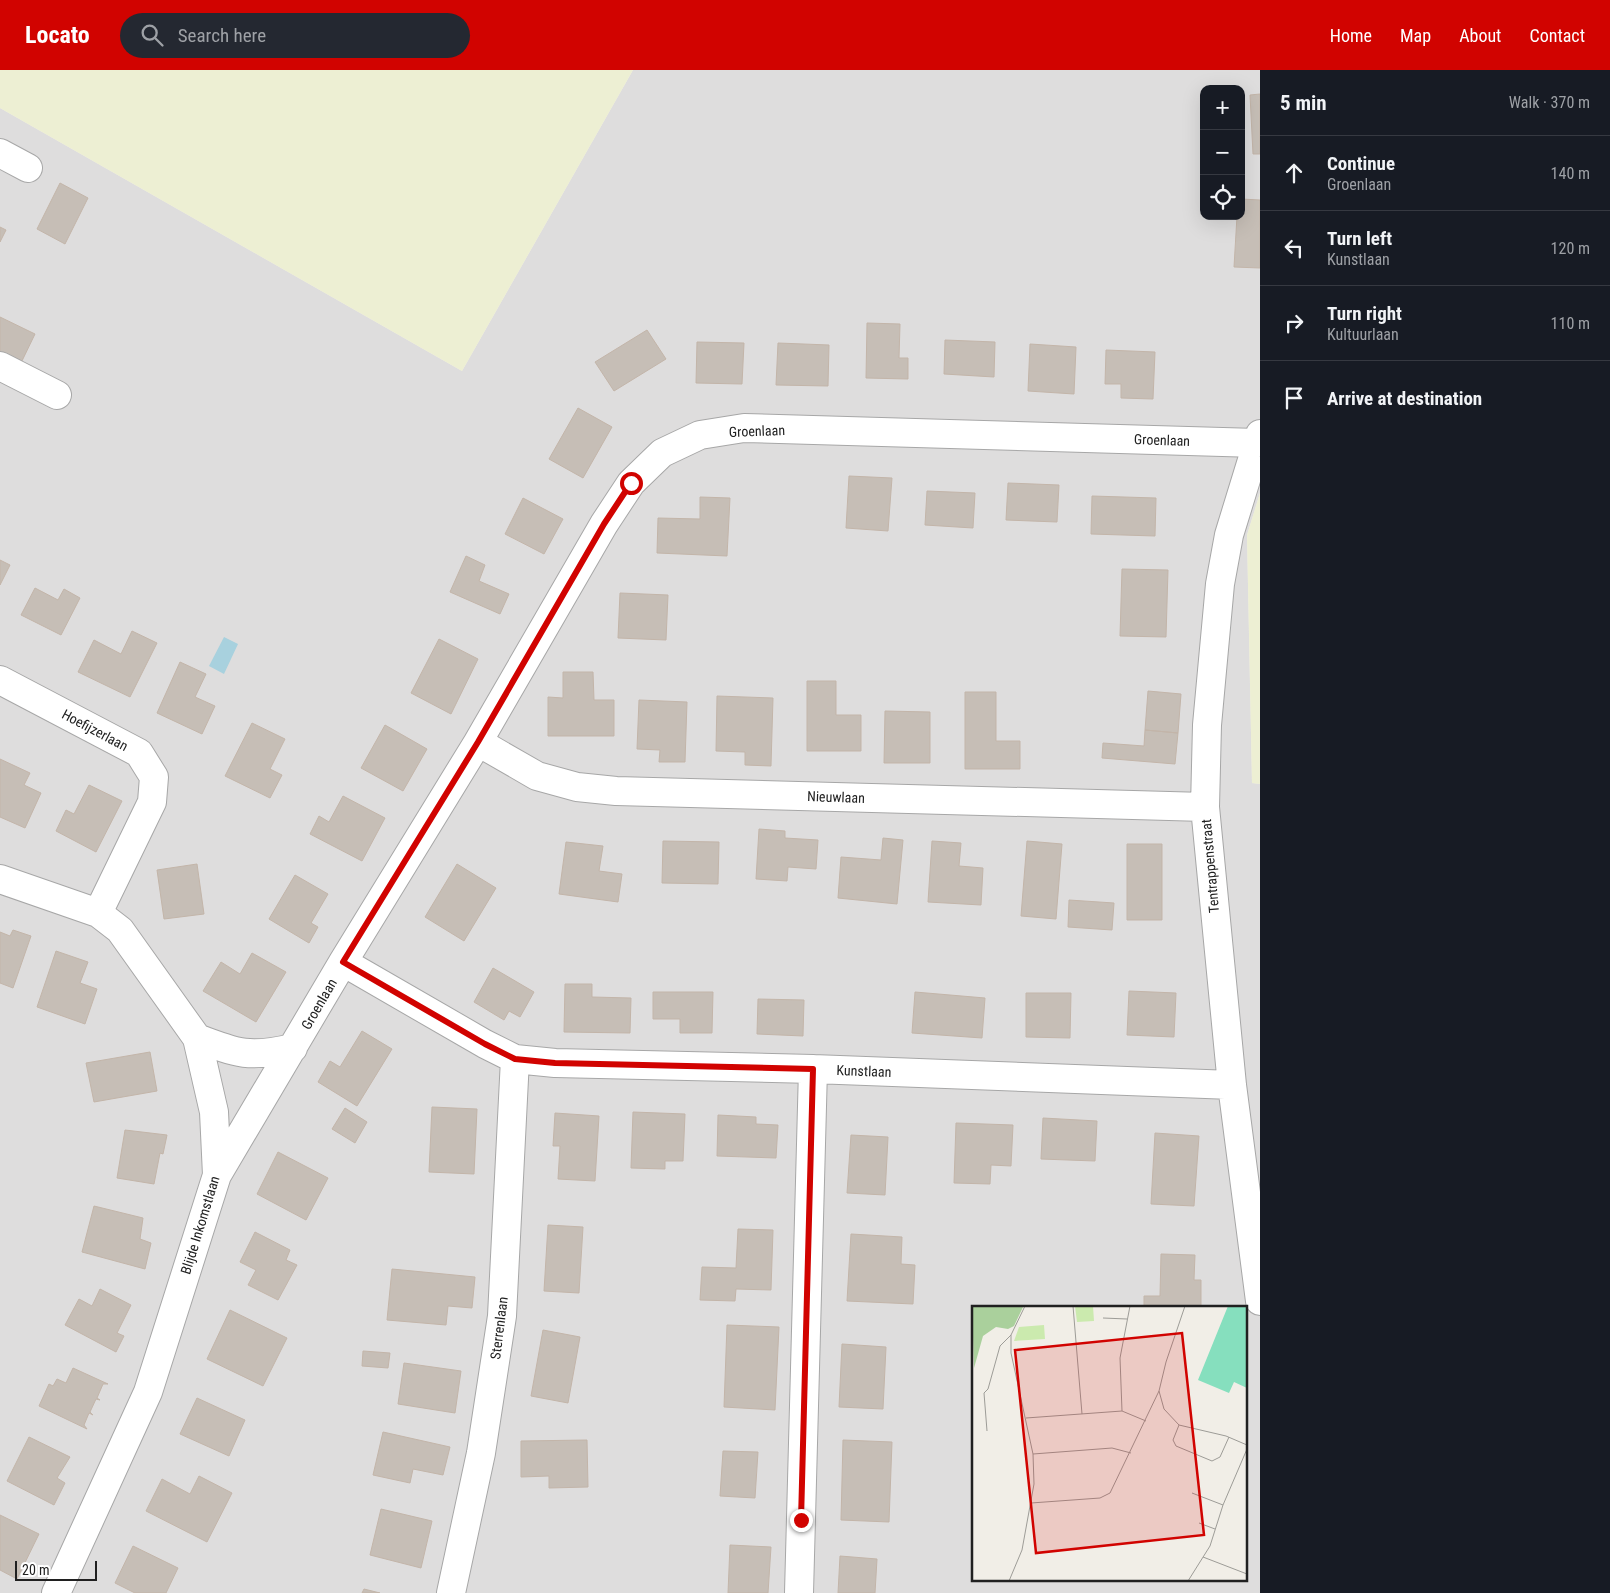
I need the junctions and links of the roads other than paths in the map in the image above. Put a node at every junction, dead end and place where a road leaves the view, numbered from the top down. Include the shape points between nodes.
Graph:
1 (0, 154) edge
2 (28, 168) dead end
3 (0, 366) edge
4 (56, 395) dead end
5 (1259, 438) edge
6 (0, 680) edge
7 (478, 742) junction
8 (1205, 807) junction
9 (0, 879) edge
10 (98, 913) junction
11 (343, 962) junction
12 (197, 1038) junction
13 (293, 1048) junction
14 (515, 1059) junction
15 (813, 1069) junction
16 (1232, 1085) junction
17 (217, 1175) junction
18 (1260, 1301) edge
19 (56, 1593) edge
20 (451, 1593) edge
21 (799, 1593) edge

1 - 2 street
3 - 4 street
5 - 7 street, Groenlaan via 744,428 700,436 662,454 631,483
5 - 8 street, Tentrappenstraat via 1229,535 1220,584 1207,725
6 - 10 street, Hoefijzerlaan via 139,752 154,777 152,802
7 - 8 street, Nieuwlaan via 537,776 576,787 616,791
7 - 11 street, Groenlaan
8 - 16 street, Tentrappenstraat
9 - 10 street, Blijde Inkomstlaan
10 - 12 street, Blijde Inkomstlaan via 120,930
11 - 13 street, Groenlaan
11 - 14 street, Kunstlaan
12 - 13 street via 236,1053 266,1054
12 - 17 street, Blijde Inkomstlaan via 214,1112
13 - 17 street, Groenlaan
14 - 15 street, Kunstlaan via 555,1063
14 - 20 street, Sterrenlaan via 502,1316 481,1453
15 - 16 street, Kunstlaan
15 - 21 street
16 - 18 street, Tentrappenstraat
17 - 19 street, Blijde Inkomstlaan via 148,1392

